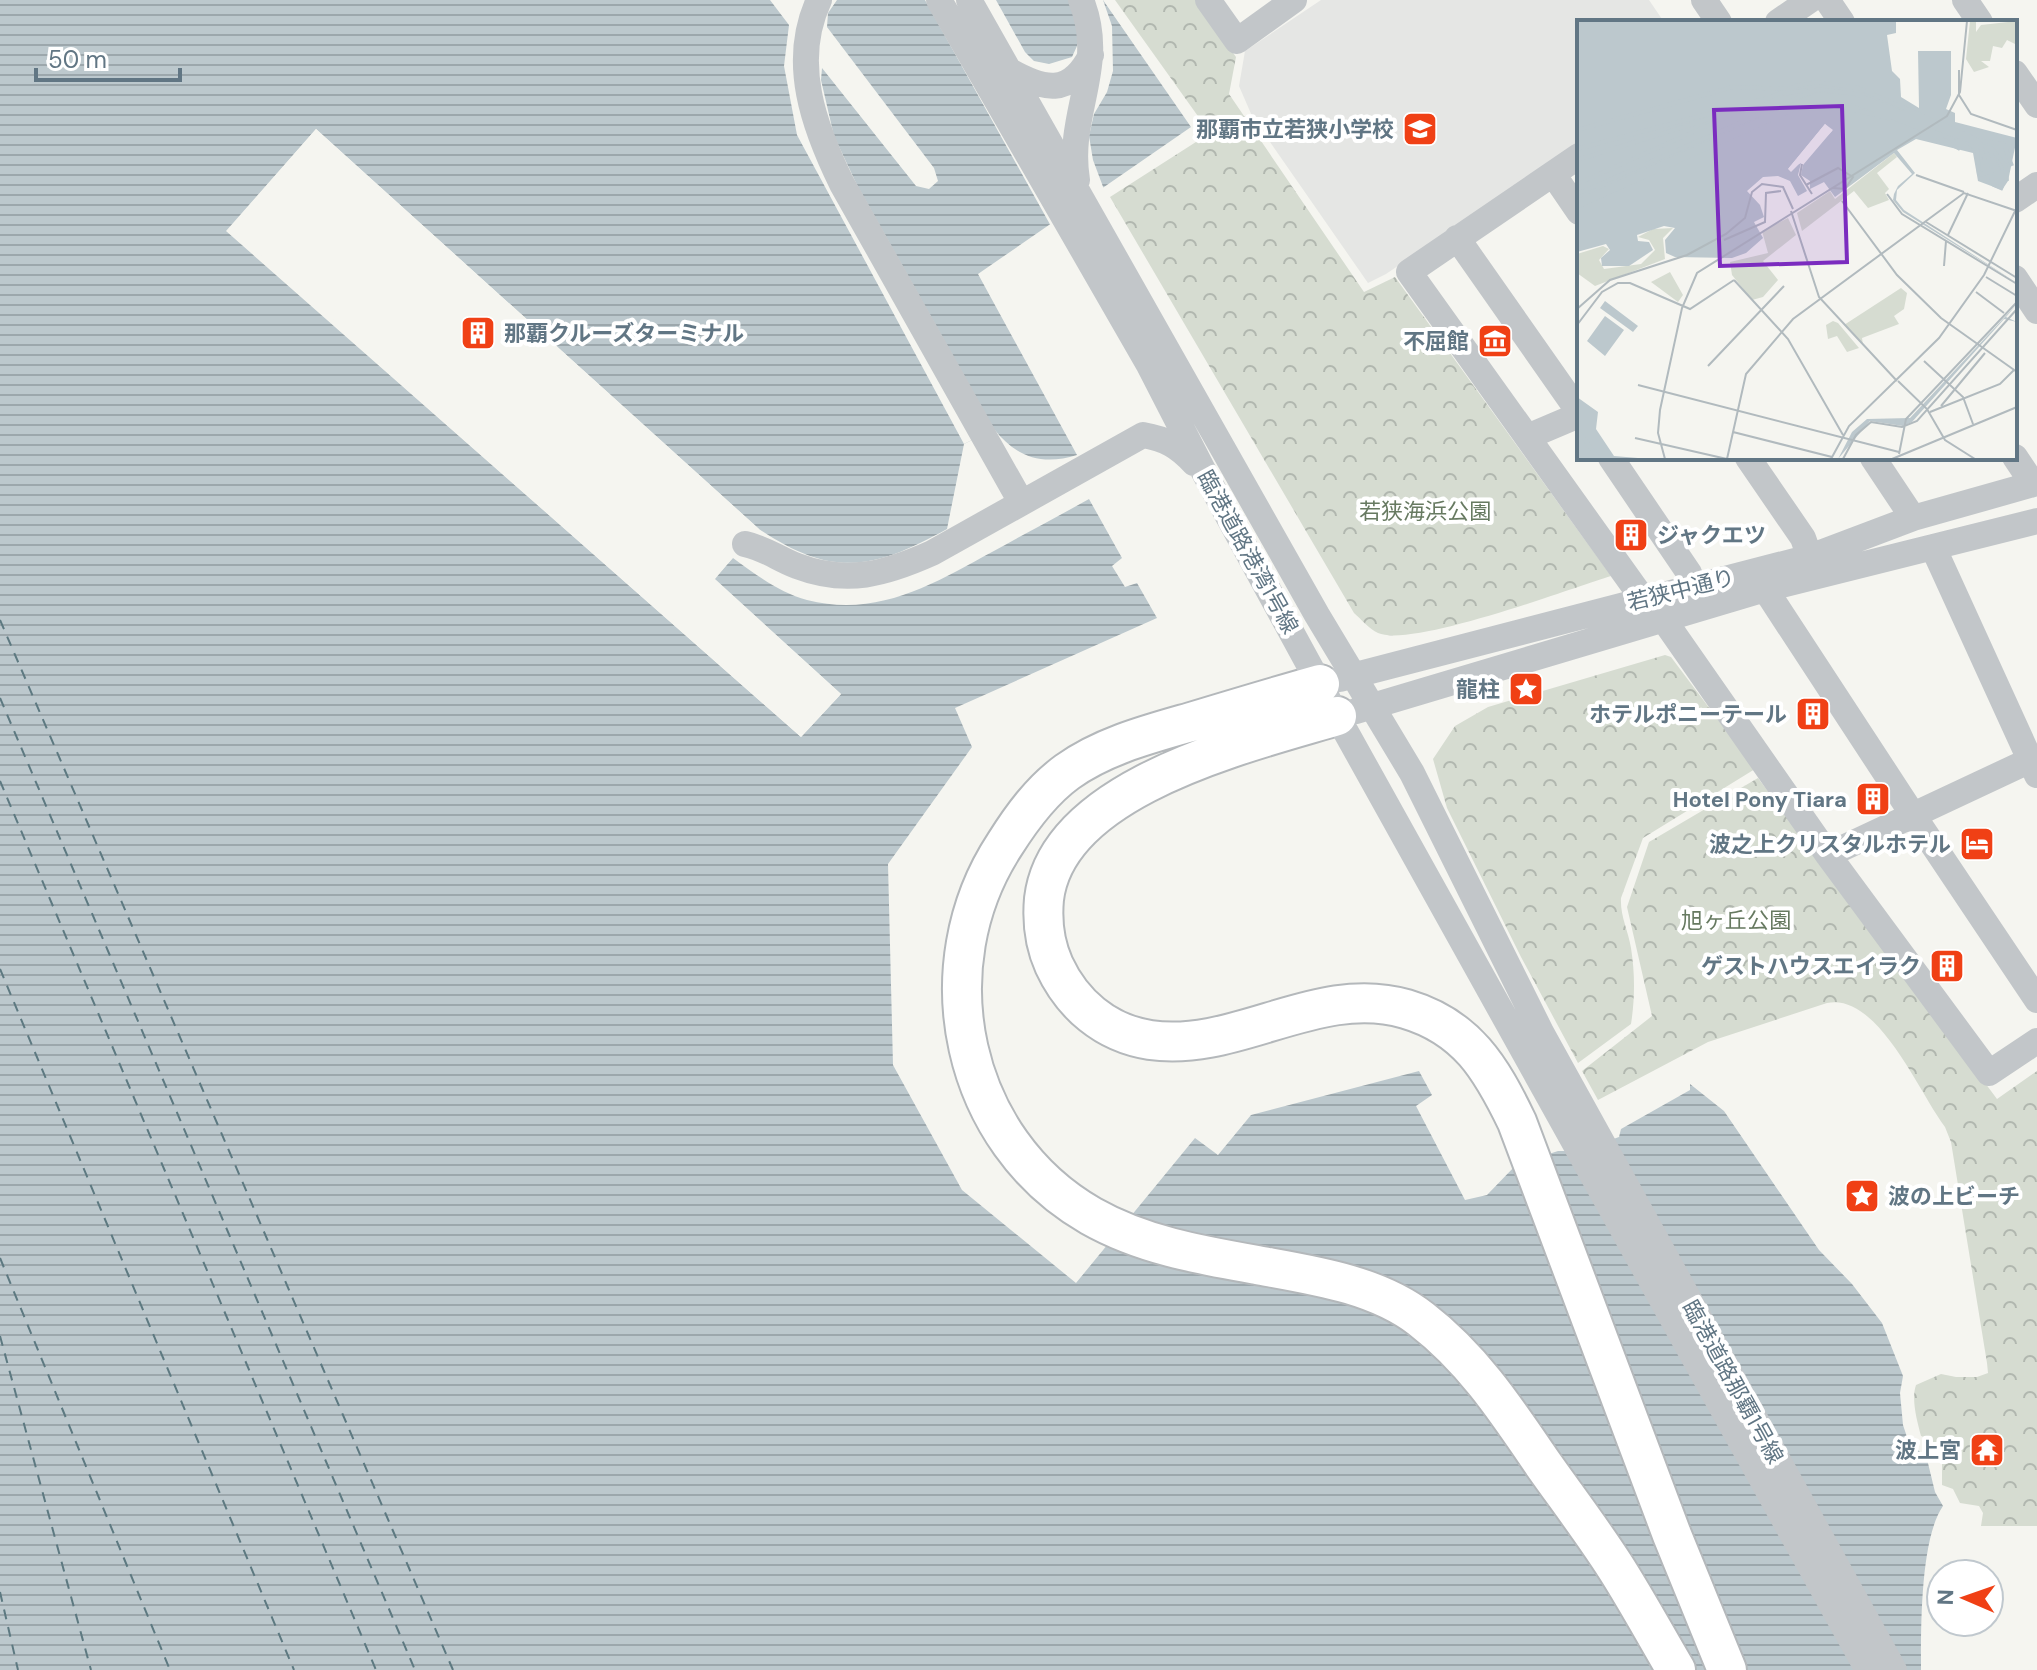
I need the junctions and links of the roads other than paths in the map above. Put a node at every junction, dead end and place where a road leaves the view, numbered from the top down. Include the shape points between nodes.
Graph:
1 (819, 0) edge
2 (939, 0) edge
3 (969, 0) edge
4 (1081, 0) edge
5 (1208, 0) edge
6 (1294, 0) edge
7 (1704, 0) edge
8 (1810, 0) edge
9 (1827, 0) edge
10 (1965, 0) edge
11 (1718, 20) edge
12 (1781, 20) edge
13 (1841, 20) edge
14 (1979, 20) edge
15 (1092, 52) junction
16 (1008, 70) junction
17 (2017, 76) edge
18 (2037, 105) edge
19 (1577, 157) edge
20 (1553, 174) junction
21 (2037, 185) edge
22 (1079, 193) junction
23 (2017, 199) edge
24 (1577, 209) edge
25 (1457, 238) junction
26 (1090, 240) junction
27 (2017, 281) edge
28 (2037, 311) edge
29 (1149, 365) junction
30 (1577, 410) edge
31 (1577, 414) edge
32 (1143, 435) junction
33 (1527, 437) junction
34 (1612, 460) edge
35 (1749, 460) edge
36 (1874, 460) edge
37 (2017, 460) edge
38 (1205, 474) junction
39 (2035, 484) edge
40 (1021, 502) junction
41 (1913, 518) junction
42 (2037, 521) edge
43 (745, 544) dead end
44 (1933, 547) junction
45 (1813, 566) junction
46 (1695, 587) junction
47 (1765, 589) junction
48 (1643, 599) junction
49 (1664, 620) junction
50 (1349, 698) junction
51 (2035, 764) edge
52 (1913, 815) junction
53 (1828, 855) junction
54 (2037, 1000) edge
55 (2037, 1041) edge
56 (1564, 1099) junction
57 (1676, 1670) edge
58 (1727, 1670) edge
59 (1868, 1670) edge
60 (1894, 1670) edge

1 - 40 street via 807,41 807,79 822,144
2 - 26 street, 臨港道路港湾1号線
3 - 16 street, 臨港道路港湾1号線
4 - 15 street
5 - 6 street via 1237,41
7 - 11 street
8 - 12 street
9 - 13 street
10 - 14 street
15 - 16 street via 1075,78 1054,86 1031,83
15 - 22 street via 1075,132
16 - 22 street, 臨港道路港湾1号線
17 - 18 street
19 - 20 street
20 - 24 street
20 - 25 street
21 - 23 street
22 - 26 street, 臨港道路港湾1号線
25 - 30 street
25 - 33 street via 1409,272
26 - 29 street, 臨港道路港湾1号線
26 - 50 street, 臨港道路港湾1号線
27 - 28 street
29 - 32 street via 1154,398
29 - 38 street, 臨港道路港湾1号線
31 - 33 street
32 - 38 street via 1179,447
32 - 40 street
33 - 48 street
34 - 46 street
35 - 45 street via 1803,538
36 - 41 street
37 - 39 street
38 - 50 street, 臨港道路港湾1号線
39 - 41 street, 若狭中通り
40 - 43 street via 932,553 865,576 812,571
41 - 45 street, 若狭中通り
42 - 44 street, 若狭中通り
44 - 45 street, 若狭中通り
44 - 51 street
45 - 46 street, 若狭中通り
45 - 47 street, 若狭中通り
46 - 48 street, 若狭中通り
47 - 49 street, 若狭中通り
47 - 52 street
48 - 50 street, 若狭中通り
49 - 50 street, 若狭中通り
49 - 53 street
50 - 56 street, 臨港道路港湾1号線 via 1474,959
50 - 56 street, 臨港道路港湾1号線 via 1412,773 1541,1032
50 - 57 highway via 1143,736 1081,763 1052,784 989,869 971,915 963,952 961,1009 978,1085 998,1125 1031,1167 1089,1215 1146,1241 1324,1278 1390,1301 1454,1346 1486,1381 1616,1569
50 - 58 highway via 1187,765 1083,824 1065,845 1046,888 1043,912 1051,959 1073,998 1089,1014 1149,1040 1202,1039 1332,1006 1385,1005 1406,1009 1473,1049 1492,1072 1517,1122
51 - 52 street
52 - 53 street
52 - 54 street
53 - 55 street via 1989,1073
56 - 59 street, 臨港道路那覇1号線
56 - 60 street, 臨港道路那覇1号線

